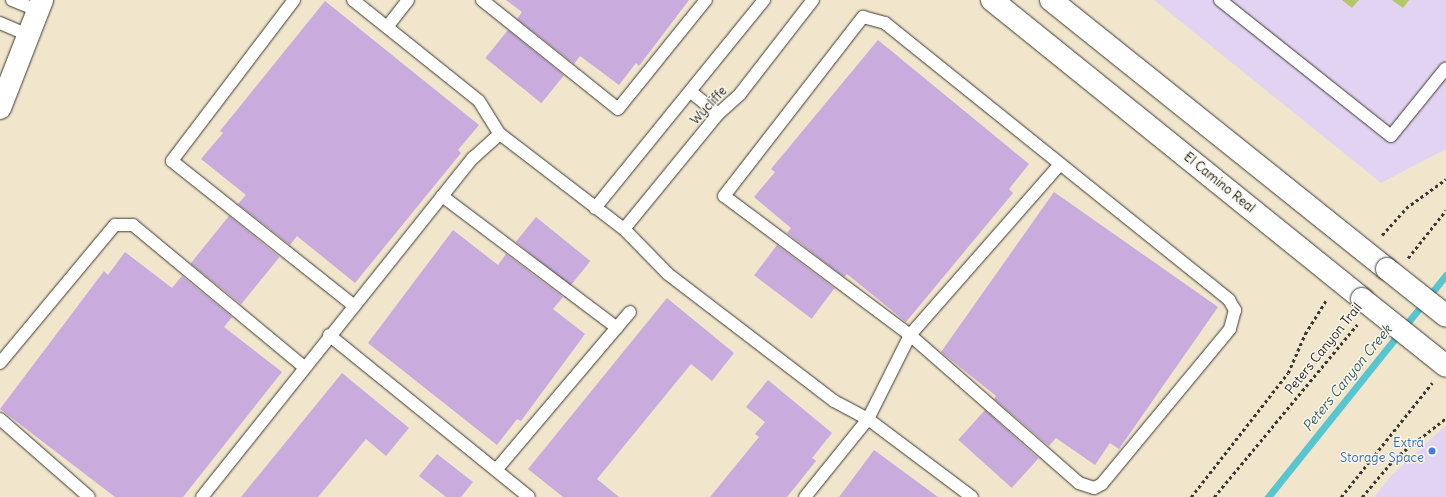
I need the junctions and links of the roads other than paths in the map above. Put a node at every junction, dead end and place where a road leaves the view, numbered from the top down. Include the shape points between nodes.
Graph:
1 (12, 0) edge
2 (294, 0) edge
3 (353, 0) edge
4 (408, 0) edge
5 (482, 0) edge
6 (706, 0) edge
7 (764, 0) edge
8 (813, 0) edge
9 (992, 0) edge
10 (1051, 0) edge
11 (1220, 0) edge
12 (39, 5) edge
13 (0, 24) edge
14 (387, 27) junction
15 (26, 34) junction
16 (1446, 68) edge
17 (691, 92) junction
18 (0, 108) edge
19 (718, 114) junction
20 (500, 134) junction
21 (1060, 164) junction
22 (442, 196) junction
23 (595, 208) junction
24 (624, 229) junction
25 (353, 305) junction
26 (630, 312) dead end
27 (1446, 316) edge
28 (617, 328) junction
29 (329, 335) junction
30 (910, 335) junction
31 (0, 363) edge
32 (303, 366) junction
33 (1441, 372) edge
34 (0, 419) edge
35 (868, 419) junction
36 (496, 470) junction
37 (89, 497) edge
38 (202, 497) edge
39 (529, 497) edge
40 (805, 497) edge
41 (972, 497) edge

1 - 12 lane
2 - 25 lane via 172,161
3 - 14 lane
4 - 14 lane
5 - 6 lane via 618,109
7 - 17 lane, Wycliffe via 708,65
8 - 19 lane, Wycliffe via 740,94
9 - 33 main road, El Camino Real, bridge via 1362,299
10 - 27 main road, bridge via 1397,265
11 - 16 lane via 1391,136
12 - 15 main road
13 - 15 lane
14 - 20 lane via 479,101
15 - 18 main road
17 - 19 lane
17 - 23 lane, Wycliffe
19 - 24 lane, Wycliffe
20 - 22 lane via 473,158
20 - 23 lane
21 - 30 lane
21 - 30 lane via 1229,300 1235,310 1230,329 1102,484 1094,488 1079,483
21 - 30 lane via 885,23 863,17 724,196
22 - 25 lane
22 - 28 lane
23 - 24 lane
24 - 35 lane via 668,274 834,401
25 - 29 lane
26 - 28 lane
28 - 36 lane
29 - 32 lane
29 - 36 lane
30 - 35 lane
31 - 32 lane via 115,225 133,225
32 - 38 lane
34 - 37 lane
35 - 40 lane
35 - 41 lane
36 - 39 lane

